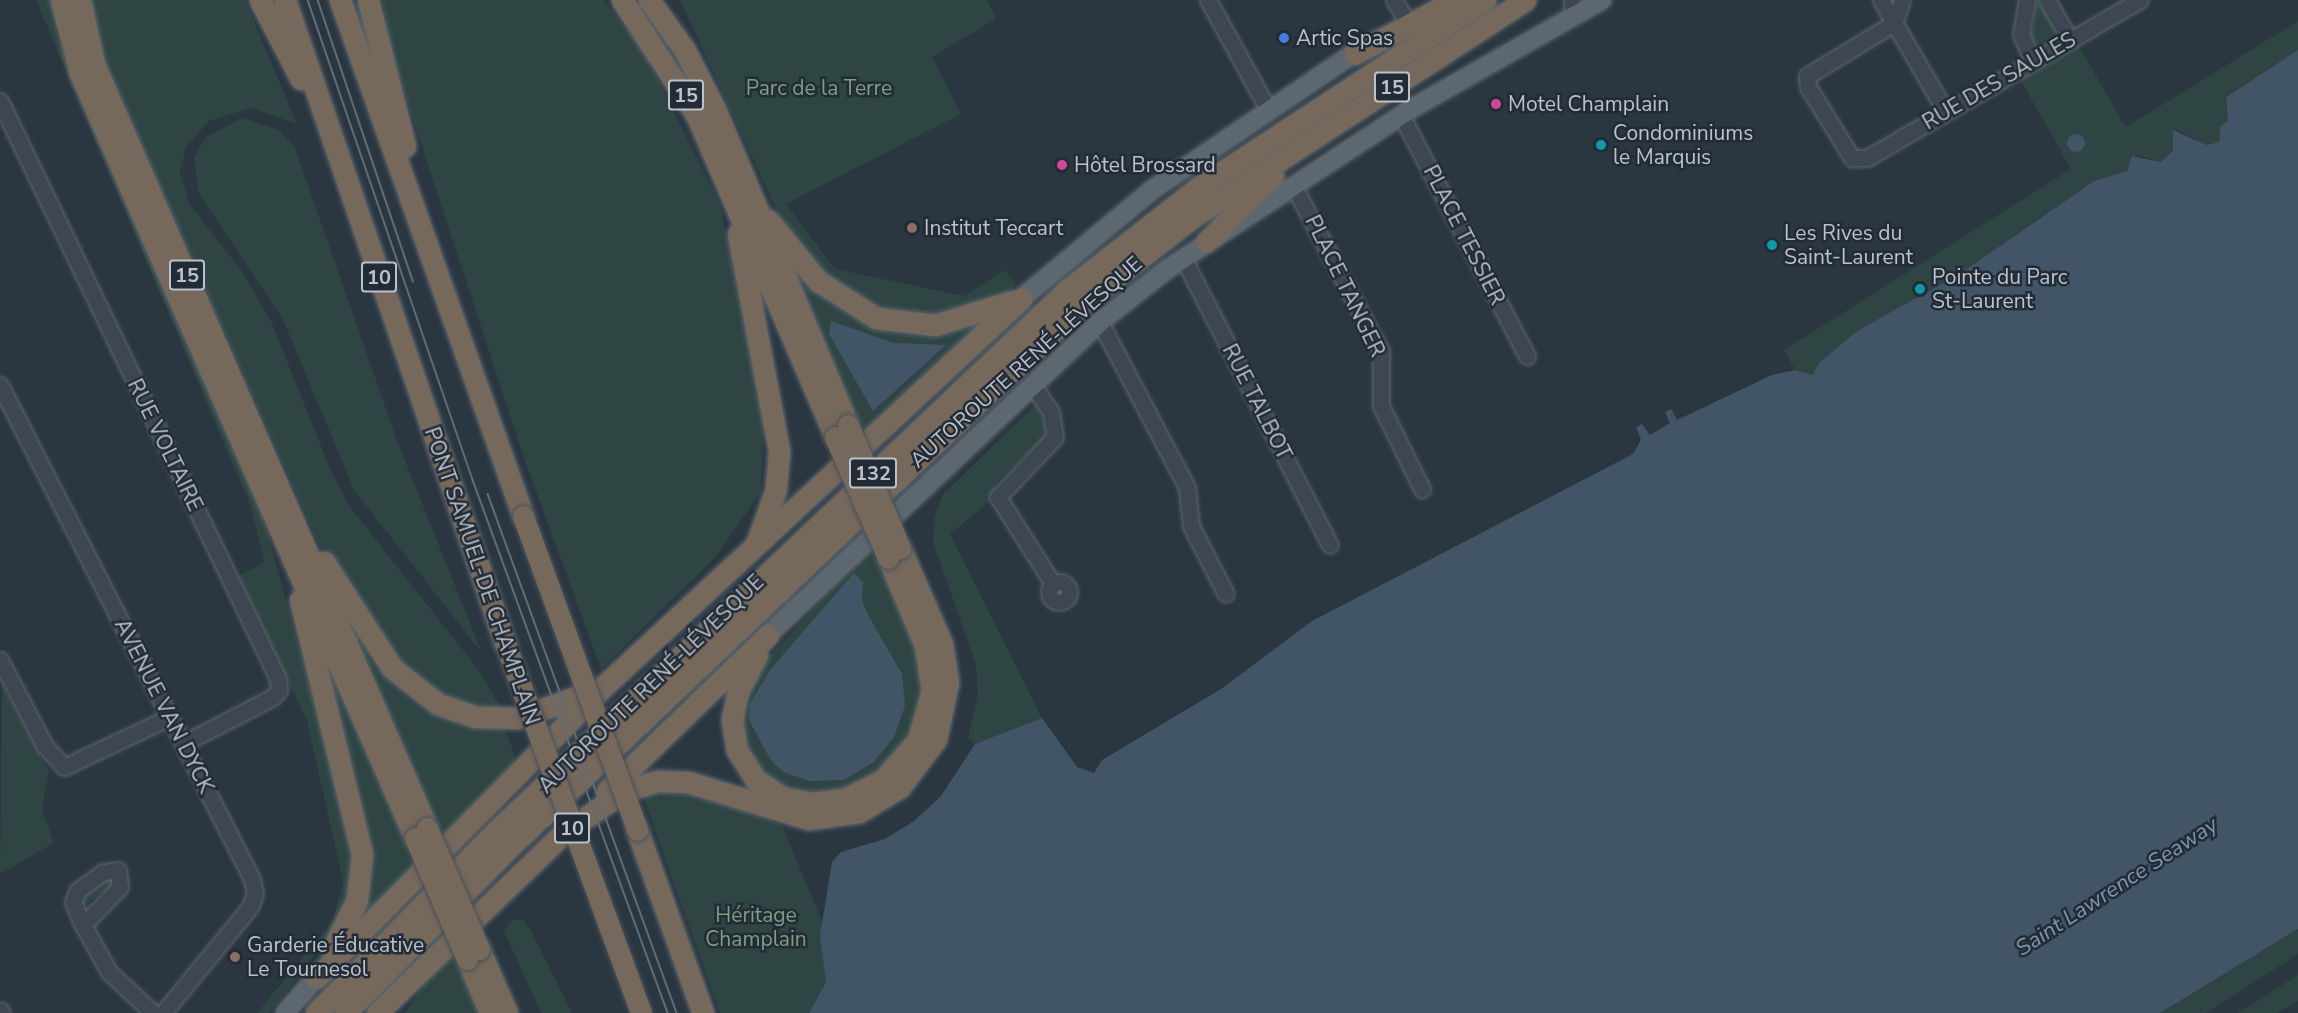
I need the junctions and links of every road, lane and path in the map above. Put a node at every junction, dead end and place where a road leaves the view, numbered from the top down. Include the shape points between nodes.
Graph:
1 (61, 0) edge
2 (80, 0) edge
3 (260, 0) edge
4 (285, 0) edge
5 (340, 0) edge
6 (368, 0) edge
7 (622, 0) edge
8 (649, 0) edge
9 (1208, 0) edge
10 (1394, 0) edge
11 (1432, 0) edge
12 (1455, 0) edge
13 (1485, 0) edge
14 (1525, 0) edge
15 (1602, 0) edge
16 (1881, 0) edge
17 (1902, 0) edge
18 (2027, 0) edge
19 (2047, 0) edge
20 (2139, 0) edge
21 (1573, 8) edge
22 (1405, 18) junction
23 (1894, 22) junction
24 (2070, 40) junction
25 (1354, 54) junction
26 (2033, 62) junction
27 (0, 101) edge
28 (1269, 111) junction
29 (1946, 112) junction
30 (1401, 115) junction
31 (331, 135) junction
32 (1308, 142) junction
33 (1293, 185) junction
34 (732, 201) junction
35 (755, 202) junction
36 (1206, 242) junction
37 (1183, 258) junction
38 (442, 286) junction
39 (1022, 298) junction
40 (1100, 322) junction
41 (1527, 356) dead end
42 (0, 385) edge
43 (1033, 386) junction
44 (842, 431) junction
45 (275, 476) junction
46 (1422, 489) dead end
47 (757, 542) junction
48 (1330, 545) dead end
49 (286, 547) junction
50 (894, 553) junction
51 (1053, 584) dead end
52 (1226, 594) dead end
53 (768, 635) junction
54 (0, 660) edge
55 (604, 686) junction
56 (170, 717) junction
57 (184, 743) junction
58 (564, 832) junction
59 (421, 833) junction
60 (83, 925) dead end
61 (473, 954) junction
62 (316, 978) junction
63 (153, 1013) edge
64 (164, 1013) edge
65 (285, 1013) edge
66 (316, 1013) edge
67 (345, 1013) edge
68 (377, 1013) edge
69 (490, 1013) edge
70 (507, 1013) edge
71 (641, 1013) edge
72 (703, 1013) edge

1 - 49 highway via 80,73
2 - 45 highway, 15 via 94,64
3 - 31 highway
4 - 31 highway, 10
5 - 38 highway
6 - 38 highway
7 - 34 highway, 15 via 690,103
8 - 35 highway via 695,70
9 - 28 street
10 - 22 street
11 - 22 main road
12 - 25 highway
13 - 66 highway, AUTOROUTE RENÉ-LÉVESQUE / 132 via 1199,187 1066,290 486,841
14 - 32 highway, AUTOROUTE RENÉ-LÉVESQUE / 15
15 - 21 main road
16 - 23 street
17 - 23 street
18 - 26 street via 2021,34
19 - 24 street
20 - 24 street, RUE DES SAULES
21 - 30 main road
22 - 25 main road
23 - 29 street
23 - 29 street, RUE DES SAULES via 1807,76 1808,87 1843,151 1858,159
24 - 26 street, RUE DES SAULES
25 - 28 main road
26 - 29 street, RUE DES SAULES
27 - 57 street, RUE VOLTAIRE via 278,679 279,690 273,697
28 - 39 main road via 1146,195
30 - 33 main road
30 - 41 street, PLACE TESSIER
31 - 71 highway, PONT SAMUEL-DE CHAMPLAIN / 10, bridge via 451,488
32 - 36 highway
32 - 67 highway, AUTOROUTE RENÉ-LÉVESQUE / 132 via 1164,238 1059,325 517,840
33 - 36 main road
33 - 46 street, PLACE TANGER via 1381,351 1381,405
34 - 44 highway
34 - 47 highway via 778,436 778,482
35 - 39 highway via 818,281 876,318 935,326
35 - 44 highway
36 - 37 main road
37 - 40 main road
37 - 48 street, RUE TALBOT
38 - 72 highway, bridge
39 - 47 highway
40 - 43 main road
40 - 52 street via 1187,488 1191,525
42 - 56 street, AVENUE VAN DYCK
43 - 51 street via 1051,412 1055,436 998,497
43 - 53 main road
44 - 50 highway, bridge
45 - 55 highway via 375,645 399,675 429,699 465,714 512,718 544,712
45 - 59 highway
47 - 55 highway
49 - 59 highway
49 - 62 highway via 362,855 355,907
50 - 53 highway via 925,645 932,691 913,749 875,786 837,801 803,803 773,792 747,770 735,743 733,712 741,683
50 - 58 highway via 942,644 948,688 936,739 900,787 859,812 808,819 770,811 704,786 657,781 623,792
53 - 58 highway
54 - 56 street via 45,746 64,767
55 - 62 highway
56 - 57 street, AVENUE VAN DYCK
57 - 64 street, AVENUE VAN DYCK via 255,894
58 - 68 highway
59 - 61 highway, bridge
60 - 63 street via 120,987
61 - 69 highway
61 - 70 highway
62 - 65 main road

